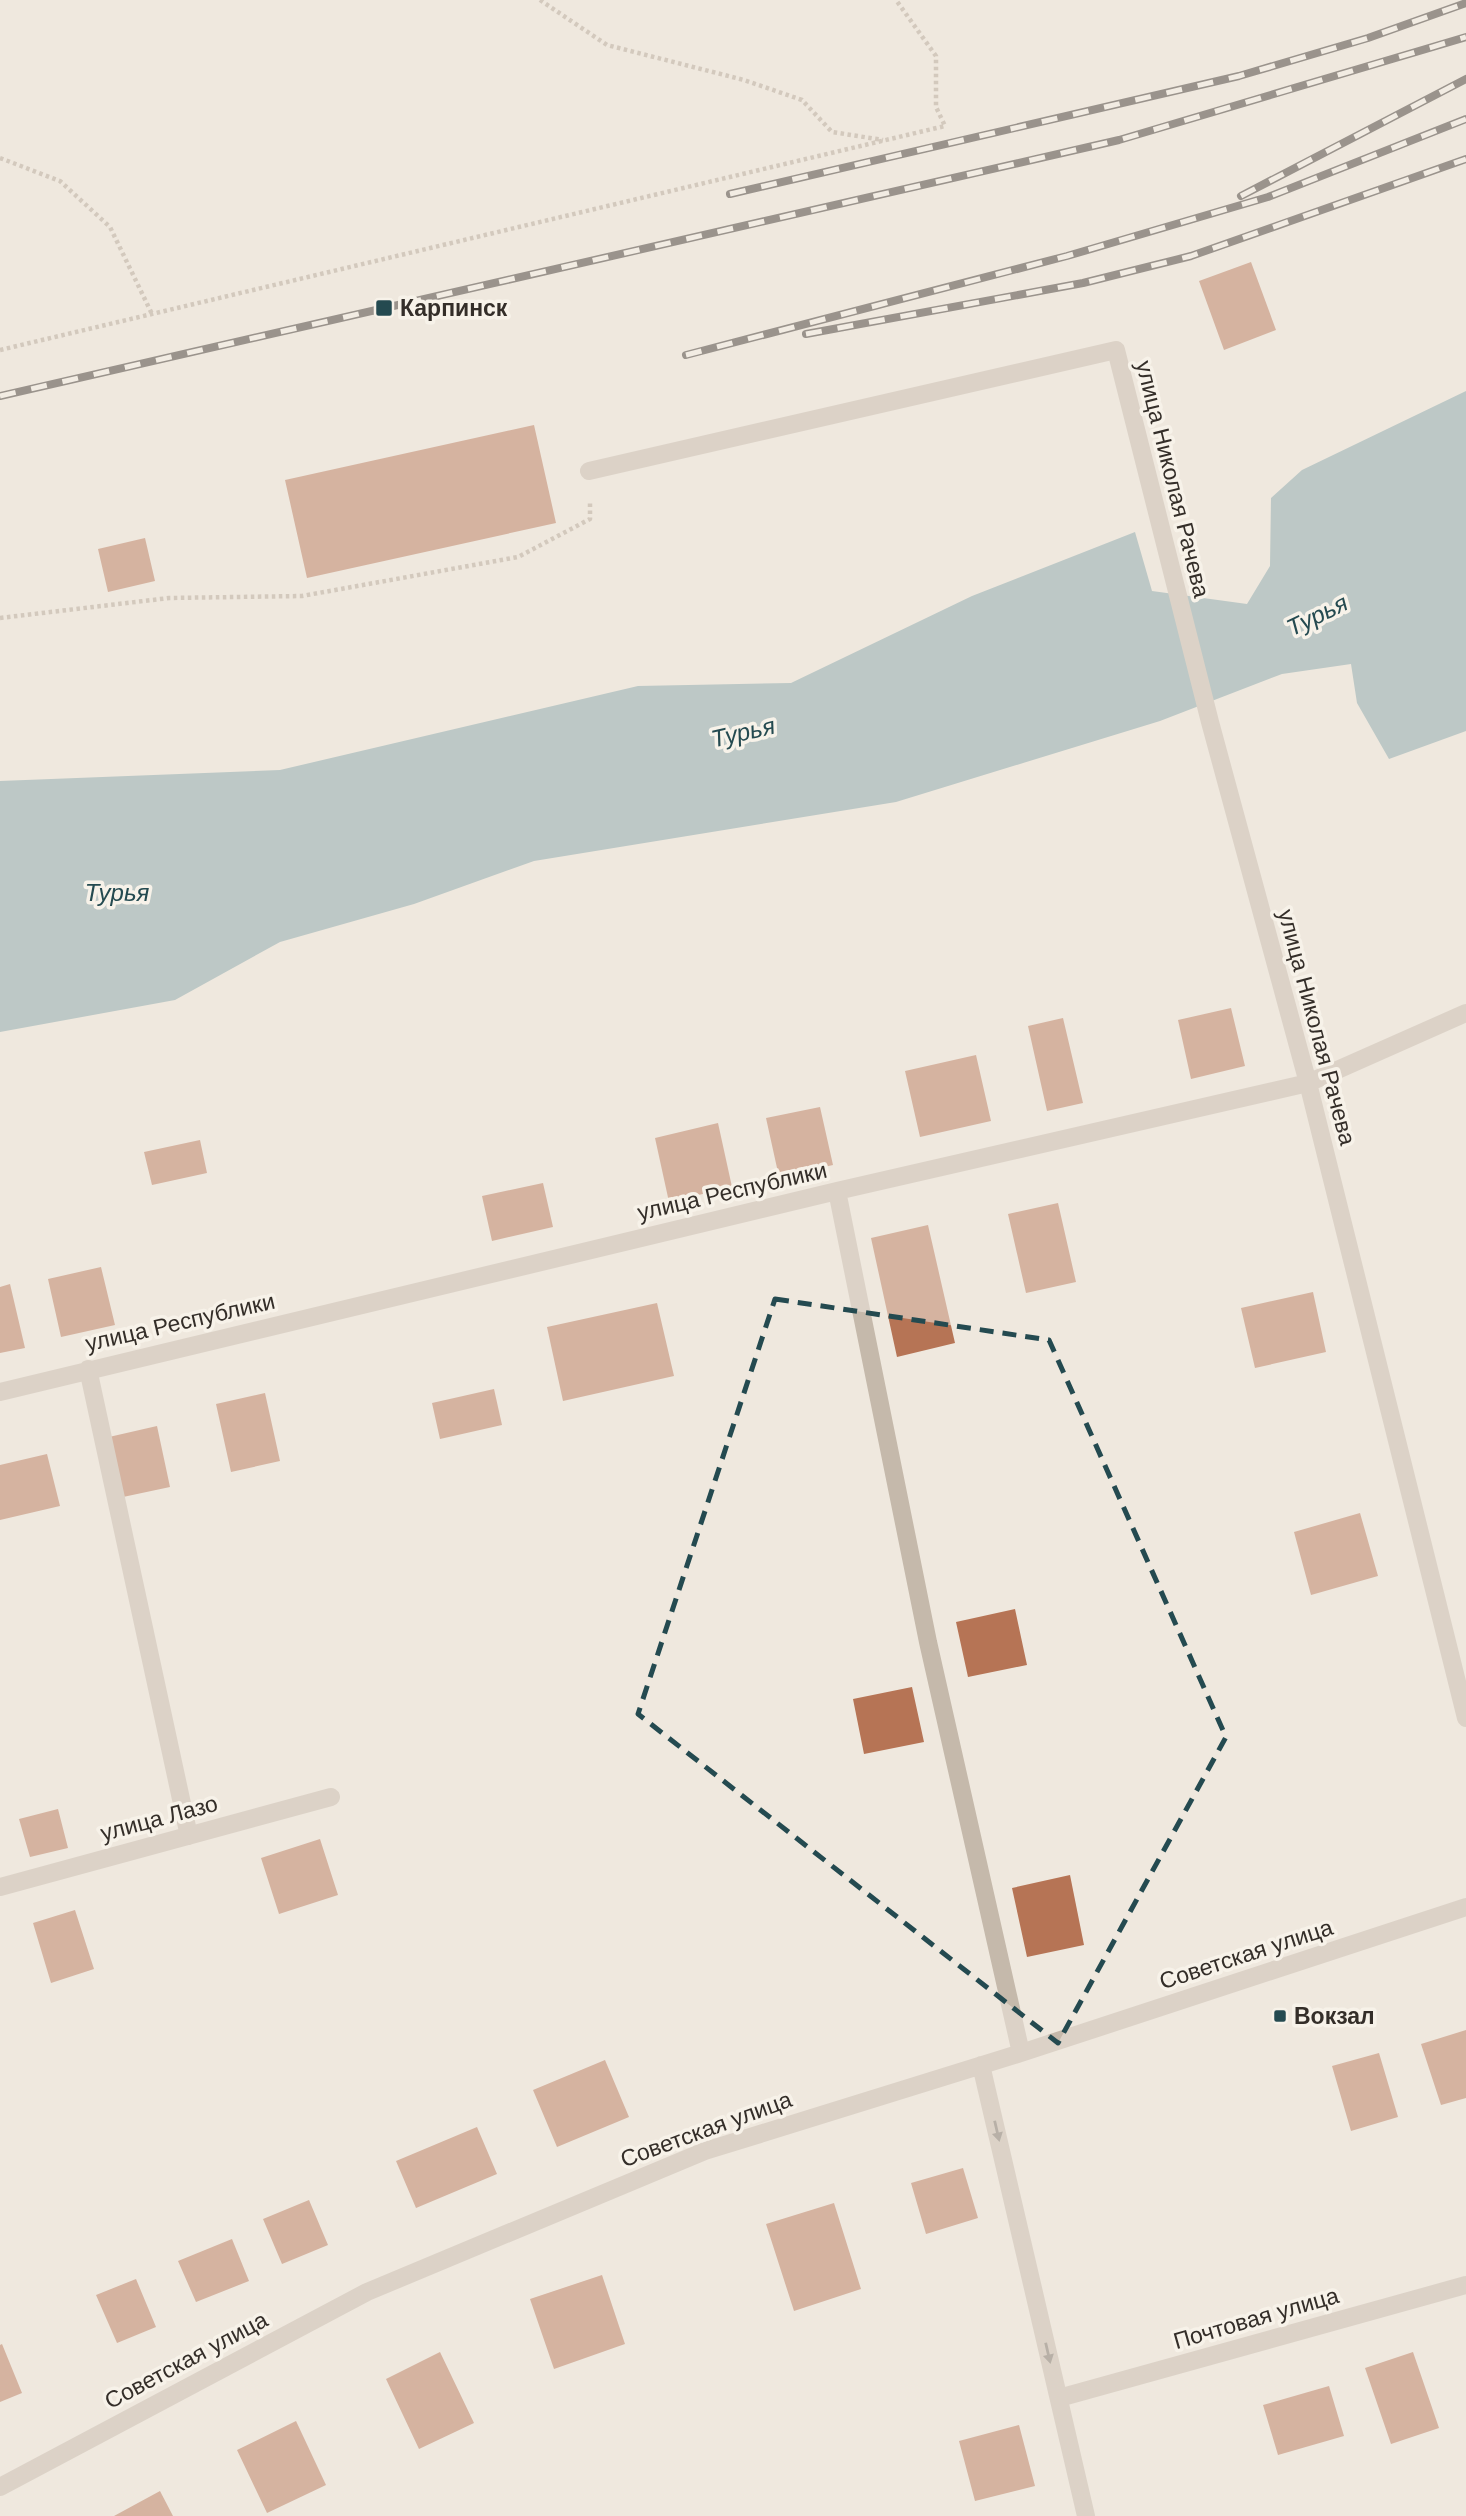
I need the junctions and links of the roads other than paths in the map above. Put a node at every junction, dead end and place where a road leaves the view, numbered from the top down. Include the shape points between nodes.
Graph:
1 (589, 471) road end
2 (1466, 1013) edge
3 (1308, 1083) junction
4 (837, 1191) junction
5 (88, 1369) junction
6 (0, 1392) edge
7 (1466, 1718) edge
8 (331, 1797) dead end
9 (189, 1836) junction
10 (0, 1887) edge
11 (1466, 1907) edge
12 (1021, 2053) junction
13 (981, 2064) junction
14 (1466, 2285) edge
15 (1059, 2398) junction
16 (0, 2487) edge
17 (1086, 2516) edge

1 - 3 street, улица Николая Рачева via 1116,350
2 - 3 street, улица Республики
3 - 4 street, улица Республики
3 - 7 street, улица Николая Рачева
4 - 5 street, улица Республики
4 - 12 street via 928,1642
5 - 6 street, улица Республики
5 - 9 street
8 - 9 street, улица Лазо
9 - 10 street, улица Лазо
11 - 12 street, Советская улица
12 - 13 street, Советская улица
13 -> 15 street
13 - 16 street, Советская улица via 705,2151 367,2292
14 - 15 street, Почтовая улица
15 - 17 street

